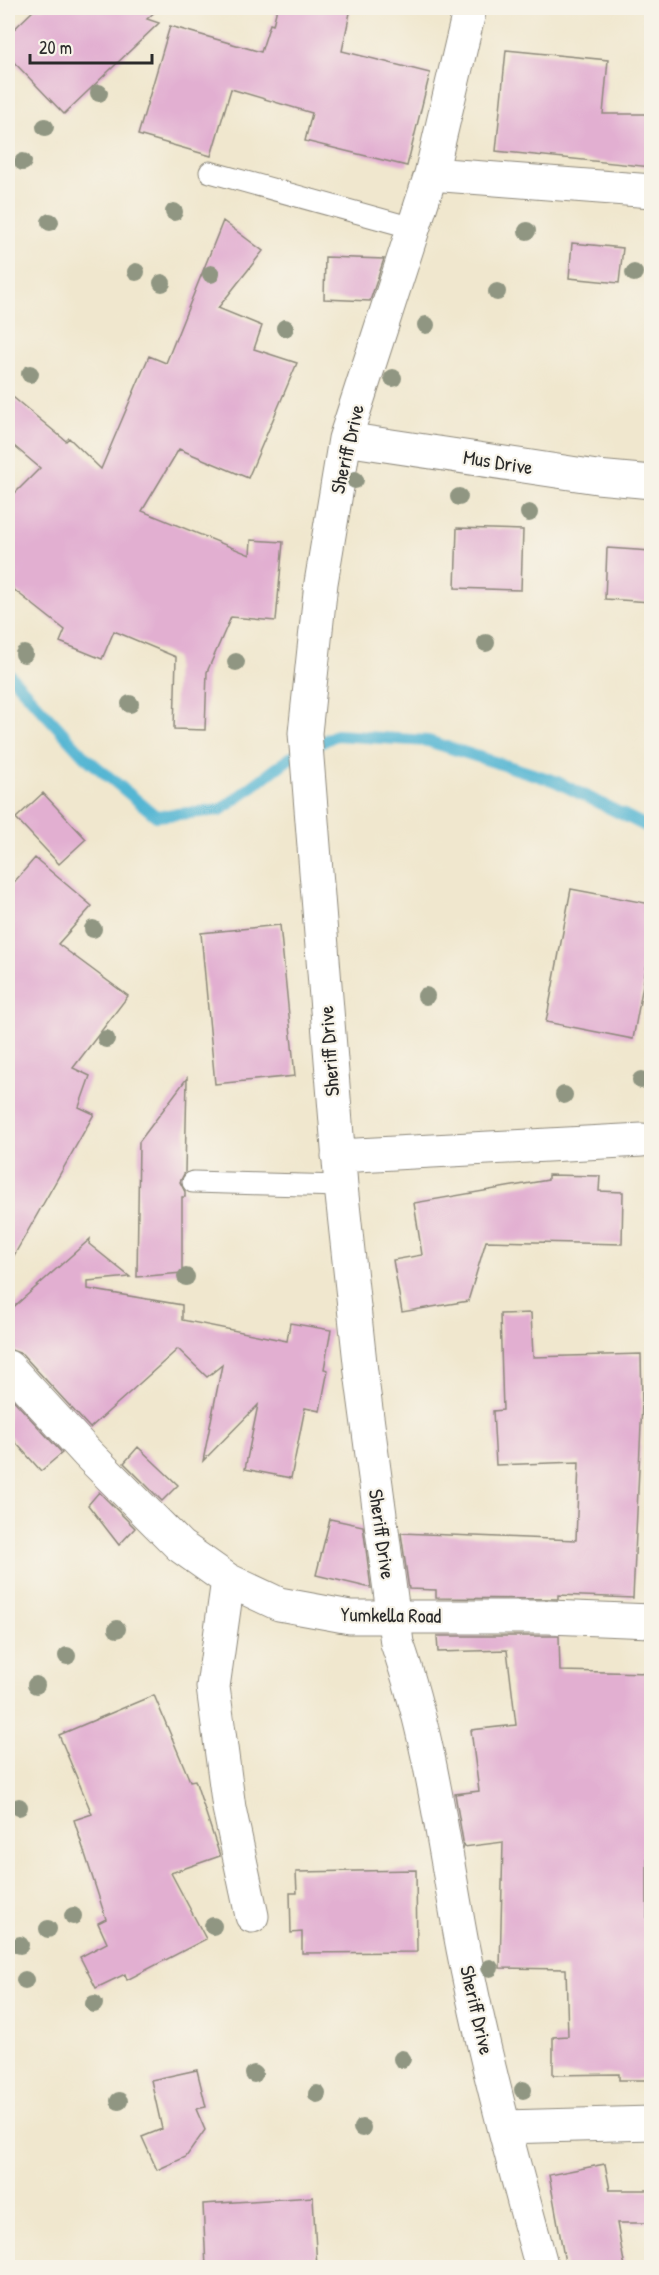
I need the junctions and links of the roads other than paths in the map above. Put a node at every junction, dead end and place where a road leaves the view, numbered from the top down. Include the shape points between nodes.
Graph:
1 (470, 8) edge
2 (210, 172) dead end
3 (431, 174) junction
4 (651, 192) edge
5 (413, 228) junction
6 (345, 439) junction
7 (651, 482) edge
8 (642, 1140) dead end
9 (340, 1171) junction
10 (193, 1182) dead end
11 (8, 1367) edge
12 (228, 1580) junction
13 (393, 1616) junction
14 (651, 1621) edge
15 (252, 1916) dead end
16 (651, 2123) edge
17 (504, 2127) junction
18 (542, 2268) edge

1 - 3 street, Sheriff Drive
2 - 5 lane
3 - 4 street
3 - 5 street, Sheriff Drive
5 - 6 street, Sheriff Drive
6 - 7 street, Mus Drive
6 - 9 street, Sheriff Drive via 321,583 305,733
8 - 9 street
9 - 10 lane
9 - 13 street, Sheriff Drive
11 - 12 street, Yumkella Road via 180,1546
12 - 13 street, Yumkella Road via 279,1604 350,1617
12 - 15 street via 213,1687 229,1808
13 - 14 street, Yumkella Road
13 - 17 street, Sheriff Drive
16 - 17 street
17 - 18 street, Sheriff Drive

